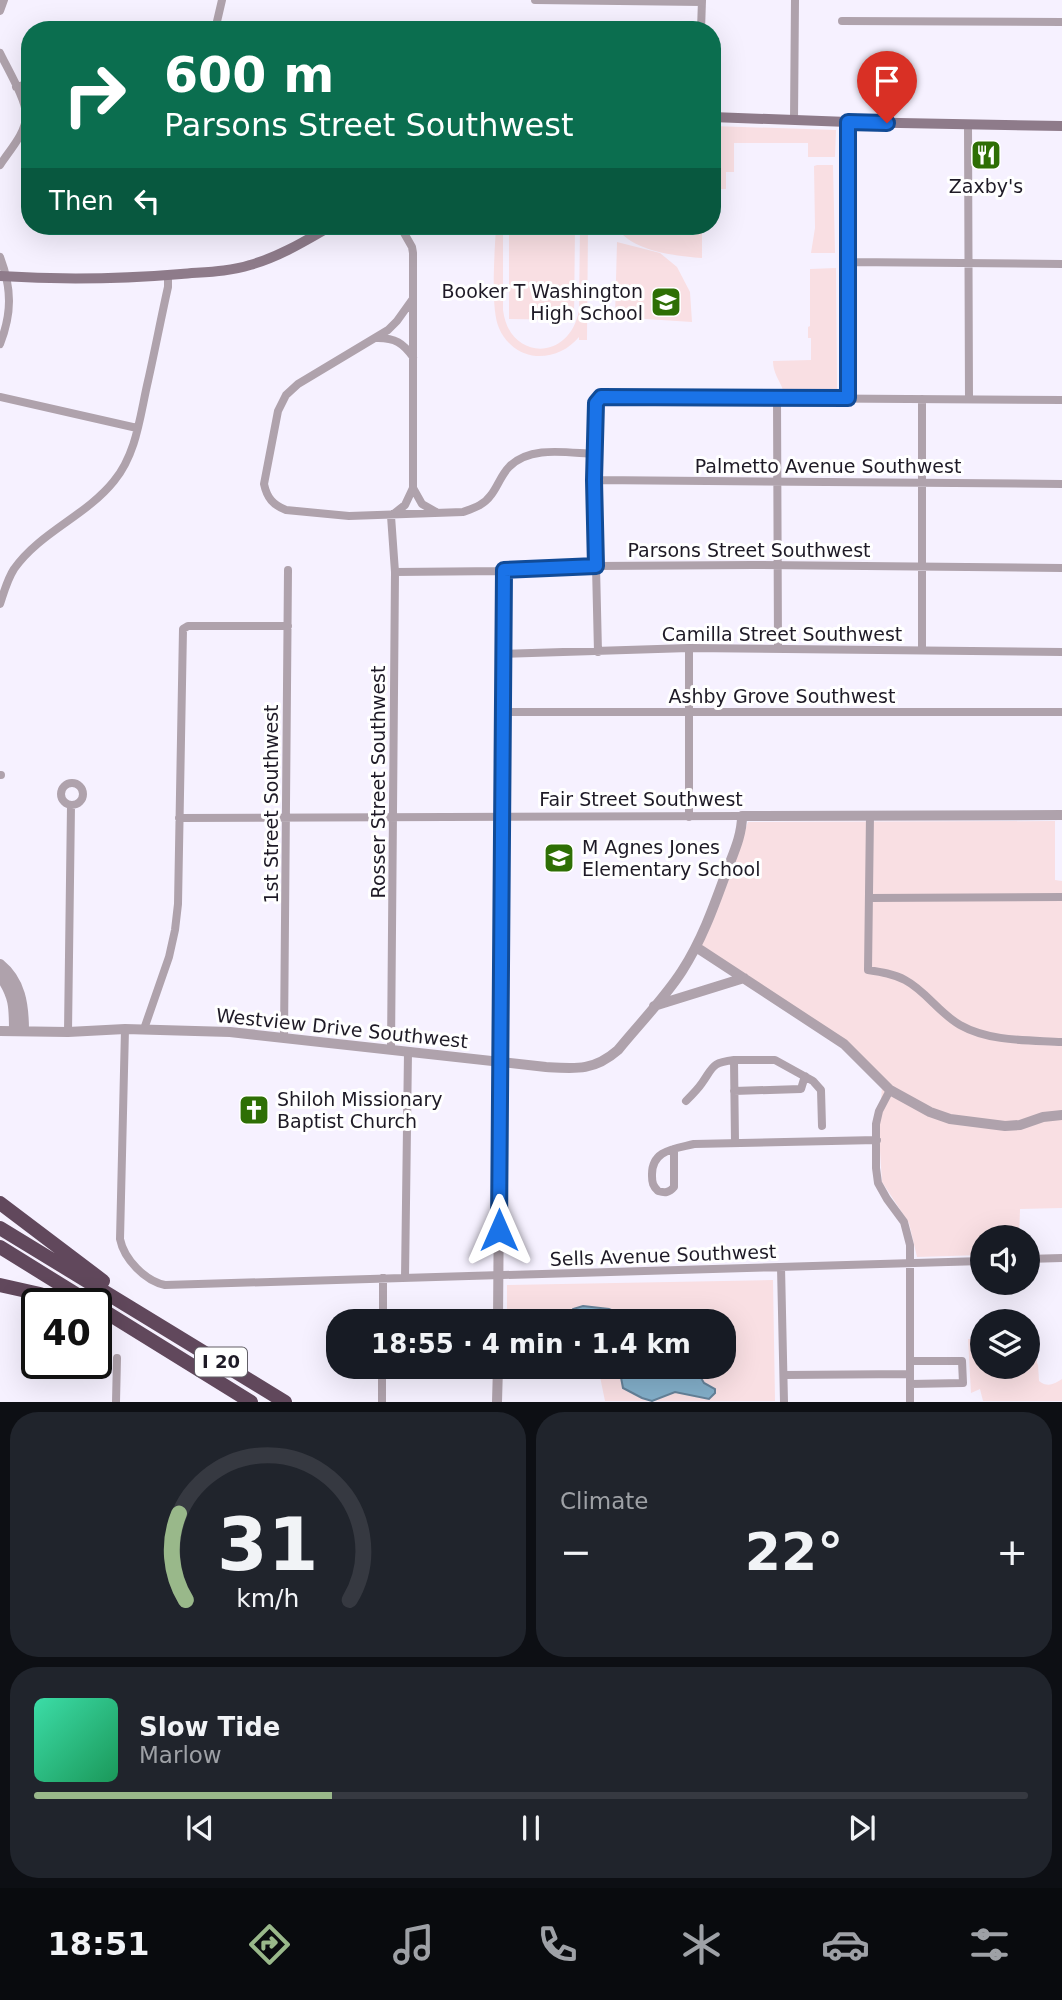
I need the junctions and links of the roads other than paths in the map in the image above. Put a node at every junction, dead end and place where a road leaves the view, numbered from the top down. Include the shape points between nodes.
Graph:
1 (4, 0) edge
2 (222, 0) edge
3 (535, 0) edge
4 (795, 0) edge
5 (702, 1) edge
6 (0, 11) edge
7 (217, 21) edge
8 (702, 21) edge
9 (842, 21) dead end
10 (1062, 22) edge
11 (0, 53) edge
12 (21, 86) edge
13 (16, 87) junction
14 (21, 97) edge
15 (721, 117) edge
16 (794, 120) junction
17 (848, 122) junction
18 (968, 124) junction
19 (1062, 126) edge
20 (21, 133) edge
21 (0, 165) edge
22 (315, 235) edge
23 (405, 235) edge
24 (0, 257) edge
25 (848, 262) junction
26 (968, 263) junction
27 (1062, 264) edge
28 (168, 275) junction
29 (4, 276) edge
30 (413, 298) junction
31 (377, 338) junction
32 (0, 344) edge
33 (413, 357) junction
34 (0, 397) edge
35 (777, 398) junction
36 (848, 398) junction
37 (922, 399) junction
38 (969, 400) junction
39 (1062, 400) edge
40 (137, 428) junction
41 (595, 454) junction
42 (594, 480) junction
43 (778, 481) junction
44 (922, 482) junction
45 (1062, 484) edge
46 (413, 488) junction
47 (438, 514) junction
48 (391, 516) junction
49 (778, 565) junction
50 (596, 566) junction
51 (922, 566) junction
52 (1062, 568) edge
53 (288, 570) dead end
54 (504, 570) junction
55 (395, 572) junction
56 (0, 604) edge
57 (288, 626) junction
58 (689, 648) junction
59 (778, 649) junction
60 (922, 649) junction
61 (598, 652) junction
62 (1062, 652) edge
63 (503, 654) junction
64 (503, 712) junction
65 (689, 712) junction
66 (1062, 712) edge
67 (71, 805) dead end
68 (1062, 815) edge
69 (743, 816) junction
70 (870, 816) junction
71 (393, 817) junction
72 (502, 817) junction
73 (689, 817) junction
74 (179, 818) junction
75 (286, 818) junction
76 (1062, 897) edge
77 (869, 898) junction
78 (696, 947) junction
79 (0, 964) edge
80 (0, 976) edge
81 (744, 978) junction
82 (654, 1006) junction
83 (125, 1029) junction
84 (145, 1029) junction
85 (0, 1031) edge
86 (19, 1031) junction
87 (68, 1032) junction
88 (284, 1038) junction
89 (1062, 1042) edge
90 (391, 1050) junction
91 (408, 1052) junction
92 (734, 1060) junction
93 (500, 1062) junction
94 (805, 1076) junction
95 (890, 1090) junction
96 (734, 1091) junction
97 (686, 1101) dead end
98 (1062, 1115) edge
99 (822, 1126) dead end
100 (877, 1140) junction
101 (734, 1142) junction
102 (674, 1149) junction
103 (0, 1203) edge
104 (0, 1228) edge
105 (0, 1247) edge
106 (1062, 1258) edge
107 (1040, 1259) edge
108 (970, 1261) edge
109 (911, 1263) junction
110 (781, 1266) junction
111 (498, 1275) junction
112 (404, 1278) junction
113 (383, 1279) junction
114 (0, 1285) edge
115 (66, 1288) edge
116 (21, 1289) edge
117 (383, 1309) edge
118 (498, 1309) edge
119 (112, 1316) edge
120 (112, 1321) edge
121 (157, 1322) junction
122 (137, 1331) junction
123 (117, 1358) dead end
124 (910, 1361) junction
125 (910, 1374) junction
126 (785, 1375) junction
127 (382, 1379) edge
128 (498, 1379) edge
129 (910, 1384) junction
130 (116, 1402) edge
131 (251, 1402) edge
132 (285, 1402) edge
133 (382, 1402) edge
134 (497, 1402) edge
135 (784, 1402) edge
136 (910, 1402) edge

1 - 6 street
2 - 7 street
3 - 5 street
4 - 16 street
5 - 8 street
9 - 10 street
11 - 13 street
12 - 13 street
13 - 14 street
15 - 16 main road
16 - 17 main road
17 - 18 main road
17 - 25 street
18 - 19 main road
18 - 26 street
20 - 21 street
22 - 28 main road via 246,266
23 - 30 street via 412,247
24 - 29 street
25 - 26 street
25 - 36 street
26 - 27 street
26 - 38 street
28 - 29 main road
28 - 40 street
29 - 32 street via 10,306
30 - 31 street
30 - 33 street
31 - 33 street via 398,341
31 - 48 street via 298,384 286,396 278,411 264,484 270,501 286,510
33 - 46 street
34 - 40 street
35 - 36 street
35 - 41 street via 601,397 596,403
35 - 43 street
36 - 37 street
37 - 38 street
37 - 44 street
38 - 39 street
40 - 56 street via 129,457 113,482 22,559 7,581
41 - 42 street
41 - 47 street via 526,456 509,467 480,506
42 - 43 street, Palmetto Avenue Southwest
42 - 50 street
43 - 44 street, Palmetto Avenue Southwest
43 - 49 street
44 - 45 street, Palmetto Avenue Southwest
44 - 51 street
46 - 47 street via 422,504
46 - 48 street
47 - 48 street
48 - 55 street, Rosser Street Southwest
49 - 50 street, Parsons Street Southwest
49 - 51 street, Parsons Street Southwest
49 - 59 street
50 - 54 street, Parsons Street Southwest
50 - 61 street
51 - 52 street, Parsons Street Southwest
51 - 60 street
53 - 57 street, 1st Street Southwest
54 - 55 street, Parsons Street Southwest
54 - 63 street
55 - 71 street, Rosser Street Southwest
57 - 74 street via 183,629
57 - 75 street, 1st Street Southwest
58 - 59 street, Camilla Street Southwest
58 - 61 street, Camilla Street Southwest
58 - 65 street
59 - 60 street, Camilla Street Southwest
60 - 62 street, Camilla Street Southwest
61 - 63 street, Camilla Street Southwest
63 - 64 street
64 - 65 street, Ashby Grove Southwest
64 - 72 street
65 - 66 street, Ashby Grove Southwest
65 - 73 street
67 - 87 street
68 - 70 street, Fair Street Southwest
69 - 70 street, Fair Street Southwest
69 - 73 street, Fair Street Southwest
69 - 78 street, Westview Drive Southwest via 740,835
70 - 77 street
71 - 72 street, Fair Street Southwest
71 - 75 street, Fair Street Southwest
71 - 90 street, Rosser Street Southwest
72 - 73 street, Fair Street Southwest
72 - 93 street
74 - 75 street, Fair Street Southwest
74 - 84 street via 175,930
75 - 88 street, 1st Street Southwest
76 - 77 street
77 - 89 street via 868,970 905,980 948,1018 976,1032
78 - 81 street
78 - 82 street, Westview Drive Southwest
79 - 86 street via 17,984 24,1013
80 - 86 street via 14,1004
81 - 82 street
81 - 95 street via 844,1044
82 - 93 street, Westview Drive Southwest via 618,1050 598,1064 574,1069
83 - 84 street, Westview Drive Southwest
83 - 87 street, Westview Drive Southwest
83 - 113 street, Sells Avenue Southwest via 120,1240 129,1260 165,1285
84 - 88 street, Westview Drive Southwest
85 - 86 street, Westview Drive Southwest
86 - 87 street, Westview Drive Southwest
88 - 90 street, Westview Drive Southwest
90 - 91 street, Westview Drive Southwest
91 - 93 street, Westview Drive Southwest
91 - 112 street
92 - 94 street via 775,1060
92 - 96 street
92 - 97 street via 712,1066
93 - 111 street
94 - 96 street via 802,1089
94 - 99 street via 821,1090
95 - 98 street via 950,1119 1005,1126
95 - 100 street via 878,1111
96 - 101 street
100 - 101 street
100 - 109 street via 878,1183 904,1222
101 - 102 street
102 - 102 street via 654,1160 653,1185 658,1191 665,1193 674,1187
103 - 121 highway
104 - 121 highway, I 20
105 - 115 highway, I 20
106 - 107 street
108 - 109 street, Sells Avenue Southwest
109 - 110 street, Sells Avenue Southwest
109 - 124 street
110 - 111 street, Sells Avenue Southwest
110 - 126 street
111 - 112 street, Sells Avenue Southwest
111 - 118 street
112 - 113 street, Sells Avenue Southwest
113 - 117 street
114 - 116 highway
119 - 122 highway, I 20
120 - 122 highway
121 - 132 highway, I 20
122 - 131 highway, I 20
123 - 130 street
124 - 125 street
124 - 129 street via 962,1361 962,1383
125 - 126 street
125 - 129 street
126 - 135 street
127 - 133 street
128 - 134 street
129 - 136 street

